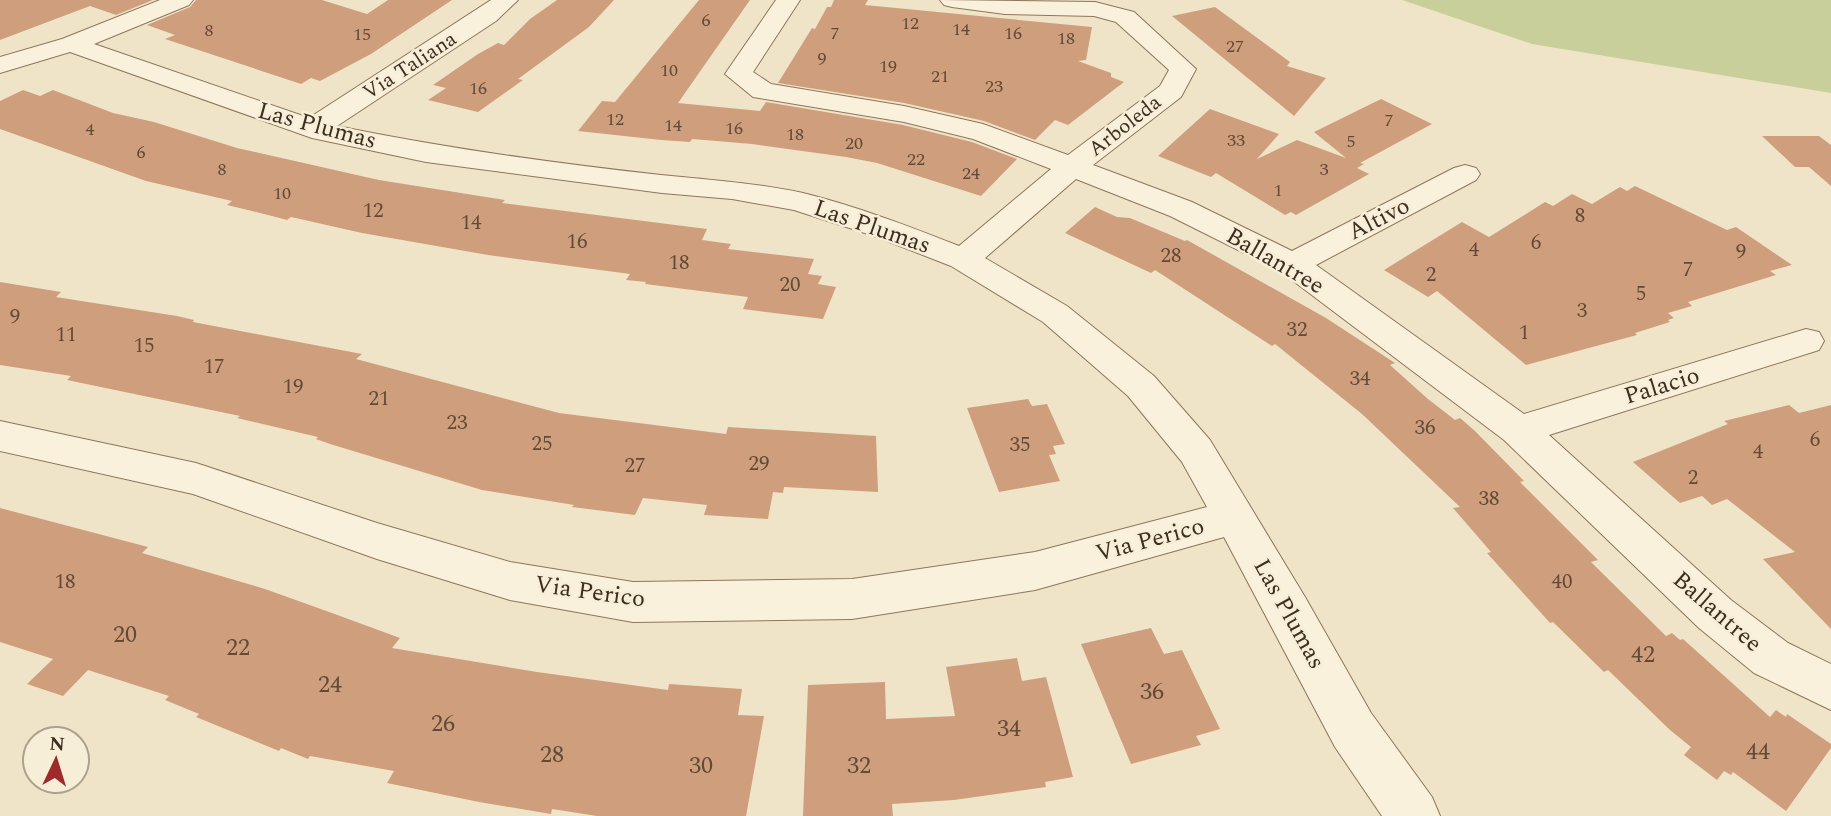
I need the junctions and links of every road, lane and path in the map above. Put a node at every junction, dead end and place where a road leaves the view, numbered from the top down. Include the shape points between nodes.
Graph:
1 (181, 0) edge
2 (506, 0) edge
3 (788, 0) edge
4 (952, 0) edge
5 (71, 44) junction
6 (0, 65) edge
7 (312, 129) junction
8 (1073, 166) junction
9 (1465, 174) dead end
10 (963, 259) junction
11 (1292, 264) junction
12 (1806, 341) dead end
13 (1518, 430) junction
14 (0, 436) edge
15 (1234, 517) junction
16 (1831, 688) edge
17 (1413, 816) edge

1 - 5 street
2 - 7 street, Via Taliana
3 - 8 street, Ballantree via 738,74 763,91 904,114 983,134
4 - 8 street, Arboleda via 1005,7 1095,9 1125,17 1184,69 1171,90
5 - 6 street
5 - 7 street, Las Plumas
7 - 10 street, Las Plumas via 426,153 800,202
8 - 10 street, Arboleda
8 - 11 street, Ballantree via 1181,209
9 - 11 street, Altivo
10 - 15 street, Las Plumas via 1055,314 1141,386 1196,451
11 - 13 street, Ballantree
12 - 13 street, Palacio
13 - 16 street, Ballantree via 1715,614 1770,658
14 - 15 street, Via Perico via 196,479 510,581 633,602 852,599 1035,571
15 - 17 street, Las Plumas via 1353,730

